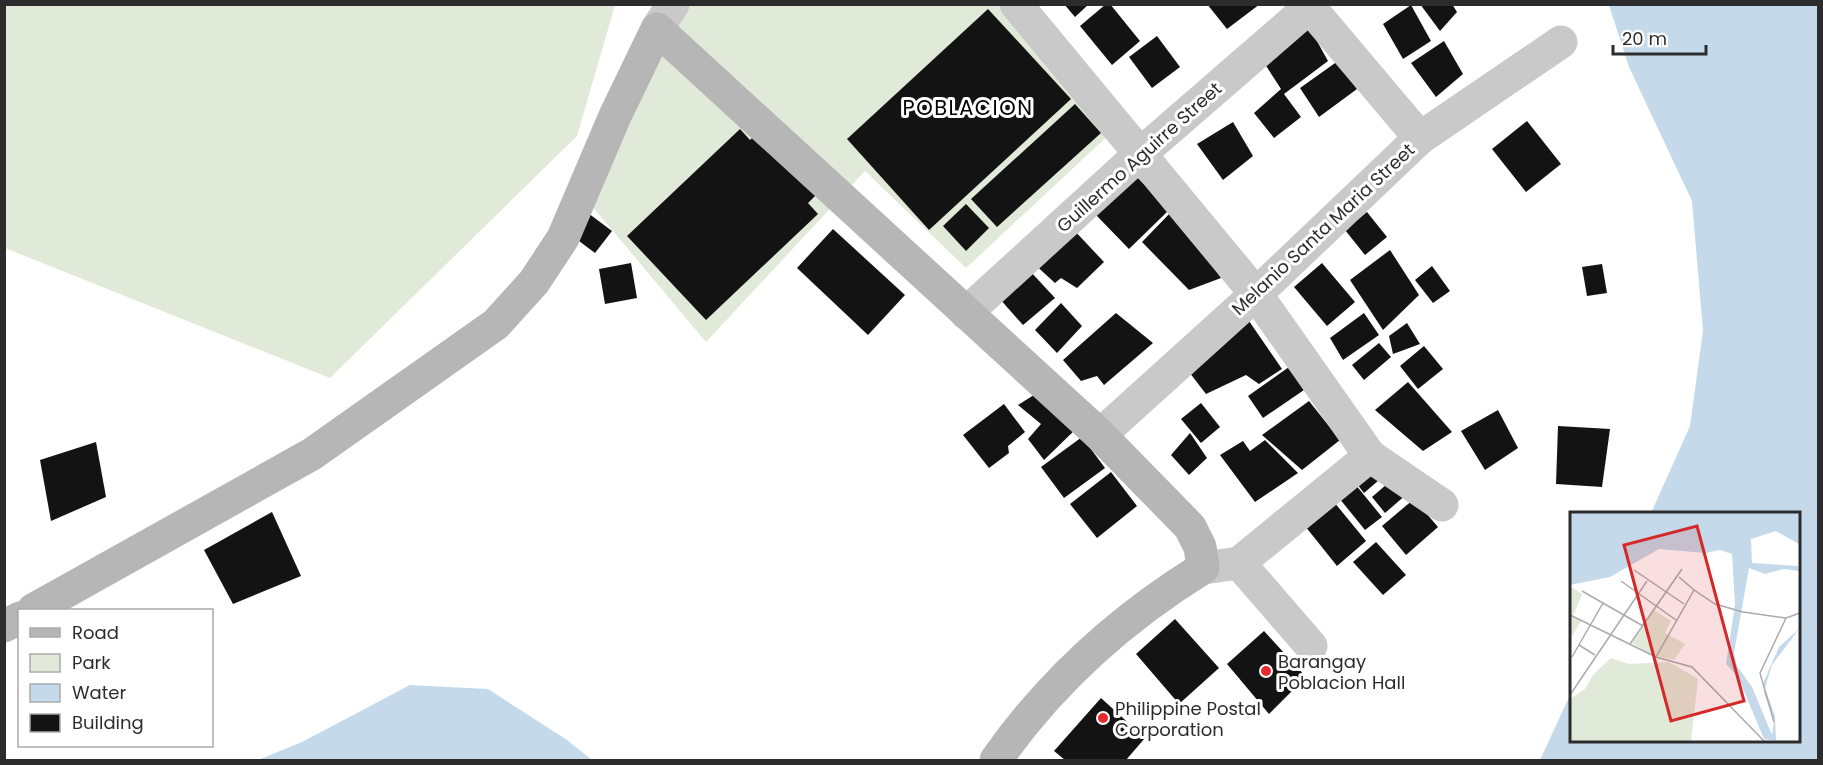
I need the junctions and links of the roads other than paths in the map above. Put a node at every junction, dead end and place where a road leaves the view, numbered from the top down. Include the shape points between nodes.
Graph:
1 (1016, 4) edge
2 (1309, 6) edge
3 (665, 17) edge
4 (1561, 42) dead end
5 (1420, 138) junction
6 (1139, 155) junction
7 (1256, 294) junction
8 (966, 313) junction
9 (1100, 435) junction
10 (1370, 456) junction
11 (1442, 505) dead end
12 (1239, 563) junction
13 (1203, 568) junction
14 (35, 609) edge
15 (18, 619) edge
16 (4, 626) edge
17 (1311, 646) dead end
18 (996, 760) edge

1 - 6 street
2 - 5 street
2 - 6 street, Guillermo Aguirre Street
3 - 8 main road
3 - 14 main road via 615,116 562,238 534,282 496,324 312,454
4 - 5 street, Melanio Santa Maria Street
5 - 7 street, Melanio Santa Maria Street
6 - 7 street
6 - 8 street, Guillermo Aguirre Street
7 - 9 street, Melanio Santa Maria Street
7 - 10 street
8 - 9 main road
9 - 13 main road via 1190,527 1200,547
10 - 11 street
10 - 12 street
12 - 13 street
12 - 17 street
13 - 18 main road via 1168,589 1096,647 1052,690
15 - 16 main road

